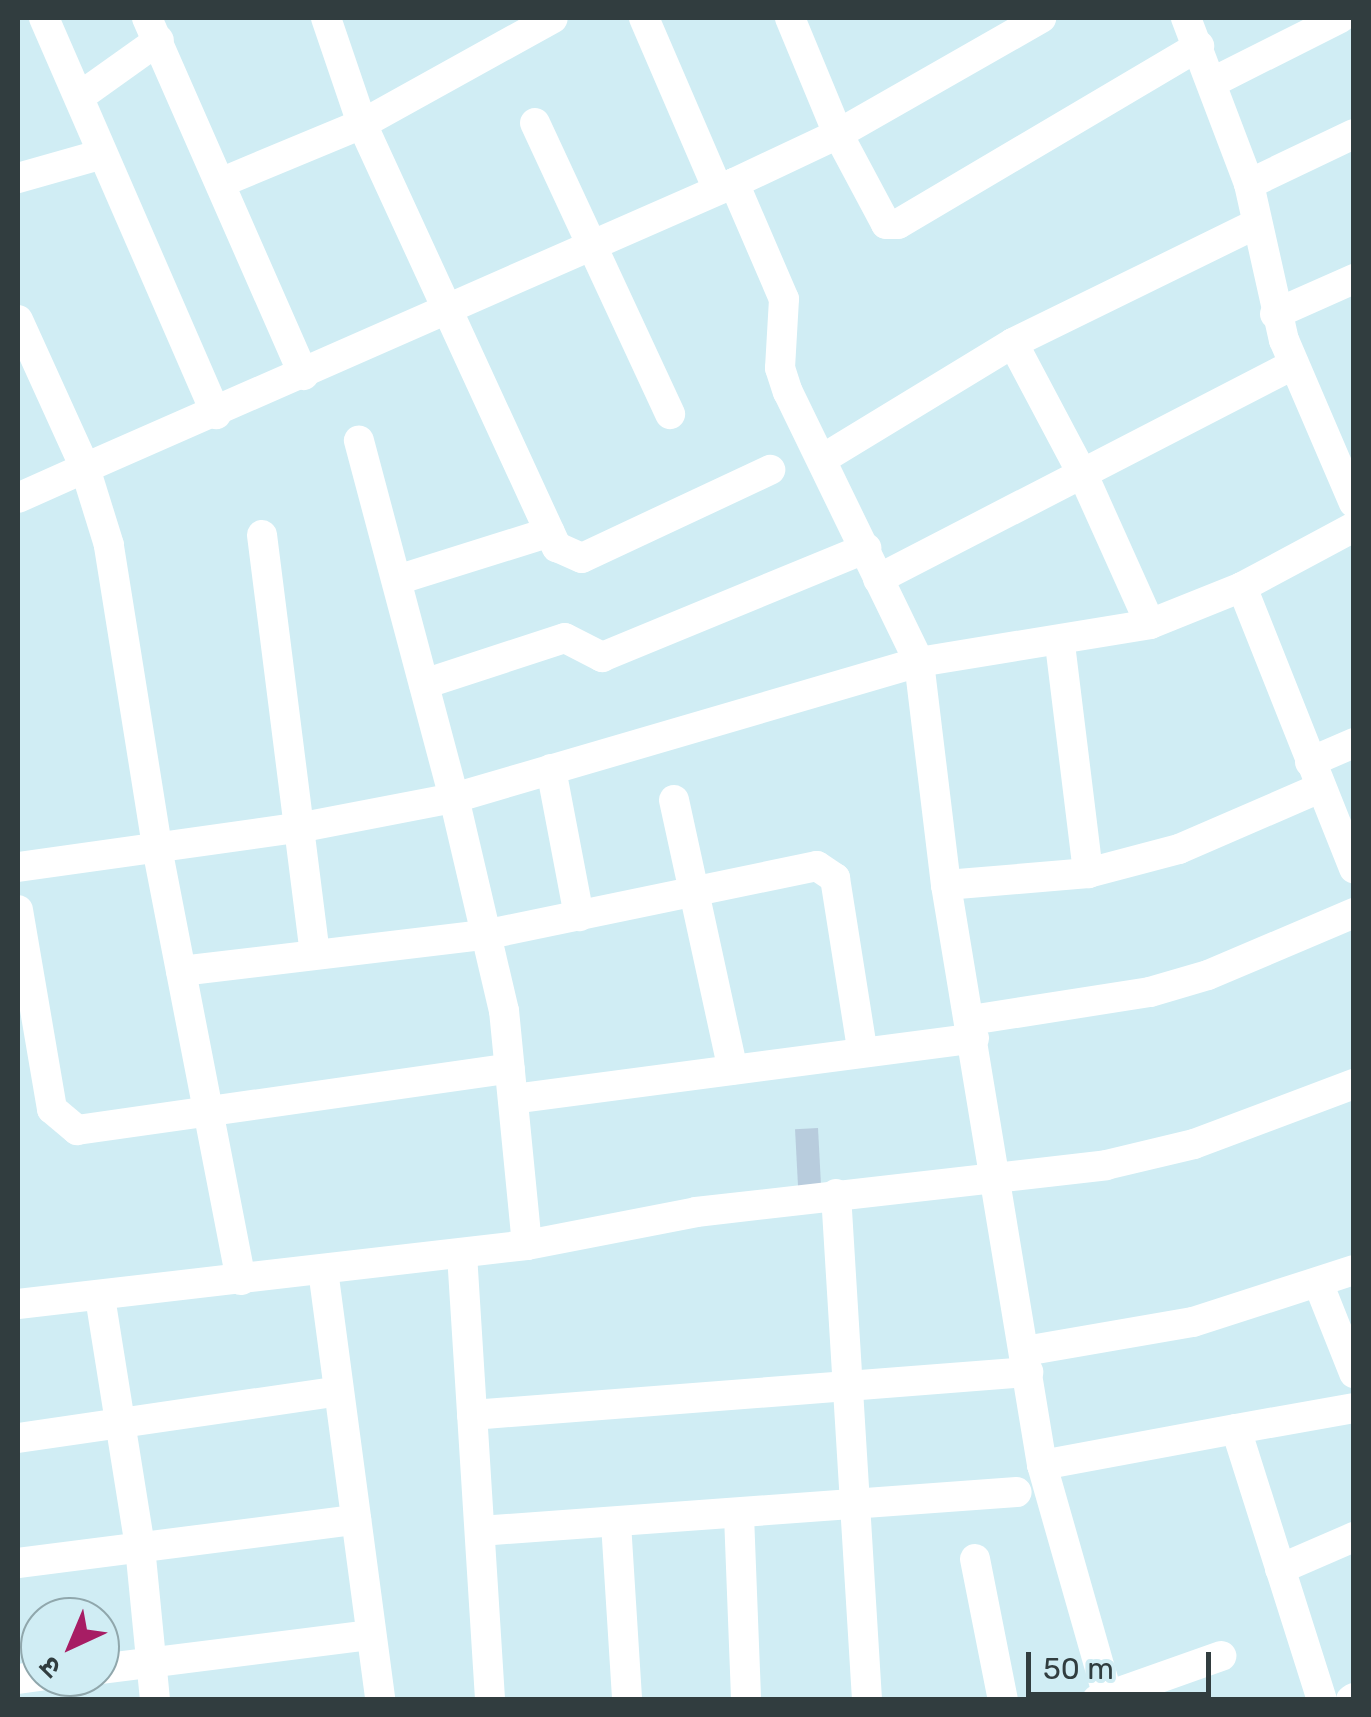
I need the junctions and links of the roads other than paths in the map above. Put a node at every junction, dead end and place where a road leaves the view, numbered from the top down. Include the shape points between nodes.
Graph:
1 (44, 18) edge
2 (326, 18) edge
3 (553, 18) edge
4 (644, 18) edge
5 (790, 18) edge
6 (1041, 18) edge
7 (1186, 18) edge
8 (1340, 18) edge
9 (153, 28) edge
10 (1199, 46) junction
11 (1215, 81) junction
12 (78, 97) junction
13 (535, 123) dead end
14 (362, 124) junction
15 (838, 134) junction
16 (1354, 134) edge
17 (103, 154) junction
18 (18, 178) edge
19 (220, 182) junction
20 (1249, 184) junction
21 (726, 187) junction
22 (1256, 224) junction
23 (593, 247) junction
24 (1354, 279) edge
25 (449, 309) junction
26 (1275, 314) junction
27 (18, 320) edge
28 (1013, 342) junction
29 (1294, 364) junction
30 (304, 375) junction
31 (216, 414) junction
32 (670, 414) dead end
33 (1340, 431) edge
34 (359, 440) dead end
35 (824, 458) junction
36 (85, 468) junction
37 (770, 470) dead end
38 (1084, 477) junction
39 (18, 498) edge
40 (1354, 503) edge
41 (1354, 527) edge
42 (550, 532) junction
43 (262, 535) dead end
44 (866, 548) junction
45 (878, 579) junction
46 (396, 580) junction
47 (1242, 587) junction
48 (1150, 624) junction
49 (1060, 644) junction
50 (919, 662) junction
51 (424, 684) junction
52 (1354, 743) edge
53 (551, 769) junction
54 (1315, 775) junction
55 (454, 798) junction
56 (674, 800) dead end
57 (303, 827) junction
58 (157, 846) junction
59 (18, 867) edge
60 (1354, 868) edge
61 (1088, 873) junction
62 (946, 885) junction
63 (695, 892) junction
64 (18, 910) edge
65 (1354, 913) edge
66 (579, 916) junction
67 (484, 935) junction
68 (316, 953) junction
69 (182, 971) junction
70 (973, 1029) junction
71 (862, 1049) junction
72 (510, 1068) junction
73 (732, 1070) junction
74 (1354, 1084) edge
75 (513, 1098) junction
76 (211, 1113) junction
77 (1000, 1181) junction
78 (836, 1194) junction
79 (527, 1246) junction
80 (462, 1254) junction
81 (323, 1270) junction
82 (1354, 1270) edge
83 (240, 1280) junction
84 (1319, 1285) junction
85 (100, 1297) junction
86 (18, 1304) edge
87 (1026, 1362) junction
88 (1354, 1373) edge
89 (848, 1390) junction
90 (339, 1391) junction
91 (1354, 1408) edge
92 (472, 1414) junction
93 (120, 1424) junction
94 (1236, 1429) junction
95 (18, 1438) edge
96 (1042, 1465) junction
97 (1017, 1492) dead end
98 (855, 1505) junction
99 (739, 1515) junction
100 (356, 1520) junction
101 (616, 1523) junction
102 (480, 1531) junction
103 (1354, 1538) edge
104 (140, 1547) junction
105 (975, 1559) dead end
106 (18, 1563) edge
107 (1280, 1569) junction
108 (372, 1634) junction
109 (1221, 1656) dead end
110 (151, 1662) junction
111 (120, 1666) edge
112 (1104, 1698) edge
113 (155, 1700) edge
114 (380, 1700) edge
115 (490, 1700) edge
116 (627, 1700) edge
117 (746, 1700) edge
118 (867, 1700) edge
119 (1003, 1700) edge
120 (1322, 1700) edge

1 - 12 street
2 - 14 street
3 - 14 street
4 - 21 street
5 - 15 street
6 - 15 street
7 - 10 street
8 - 11 street
9 - 12 street
9 - 19 street
10 - 11 street
10 - 15 street via 898,224 877,215
11 - 20 street
12 - 17 street
13 - 23 street
14 - 19 street
14 - 25 street
15 - 21 street
16 - 20 street
17 - 18 street
17 - 31 street
19 - 30 street
20 - 22 street
21 - 23 street
21 - 35 street via 784,300 780,368
22 - 26 street
22 - 28 street
23 - 25 street
23 - 32 street
24 - 26 street
25 - 30 street
25 - 42 street
26 - 29 street
27 - 36 street
28 - 35 street
28 - 38 street
29 - 33 street
29 - 38 street
30 - 31 street
31 - 36 street
33 - 40 street
34 - 46 street
35 - 44 street
36 - 39 street
36 - 58 street via 109,546
37 - 42 street via 582,558 568,557
38 - 45 street
38 - 48 street
41 - 47 street
42 - 46 street
43 - 57 street
44 - 45 street
44 - 51 street via 602,657 565,638
45 - 50 street
46 - 51 street
47 - 48 street
47 - 54 street
48 - 49 street
49 - 50 street
49 - 61 street
50 - 53 street
50 - 62 street
51 - 55 street
52 - 54 street
53 - 55 street
53 - 66 street
54 - 60 street
54 - 61 street via 1178,849
55 - 57 street
55 - 67 street
56 - 63 street
57 - 58 street
57 - 68 street
58 - 59 street
58 - 69 street
61 - 62 street
62 - 70 street
63 - 66 street
63 - 71 street via 827,869 835,878
63 - 73 street
64 - 76 street via 52,1110 62,1122 77,1130
65 - 70 street via 1208,975
66 - 67 street
67 - 68 street
67 - 72 street via 504,1011
68 - 69 street
69 - 76 street
70 - 71 street
70 - 77 street
71 - 73 street
72 - 75 street
72 - 76 street
73 - 75 street
74 - 77 street via 1194,1144
75 - 79 street
76 - 83 street
77 - 78 street
77 - 87 street
78 - 79 street
78 - 89 street
79 - 80 street
80 - 81 street
80 - 92 street
81 - 83 street
81 - 90 street
82 - 84 street
83 - 85 street
84 - 87 street
84 - 88 street
85 - 86 street
85 - 93 street
87 - 89 street
87 - 96 street
89 - 92 street
89 - 98 street
90 - 93 street
90 - 100 street
91 - 94 street
92 - 102 street
93 - 95 street
93 - 104 street
94 - 96 street
94 - 107 street
96 - 112 street
97 - 98 street
98 - 99 street
98 - 118 street
99 - 101 street
99 - 117 street
100 - 104 street
100 - 108 street
101 - 102 street
101 - 116 street
102 - 115 street
103 - 107 street
104 - 106 street
104 - 110 street
105 - 119 street
107 - 120 street
108 - 110 street
108 - 114 street
109 - 112 street
110 - 111 street
110 - 113 street

